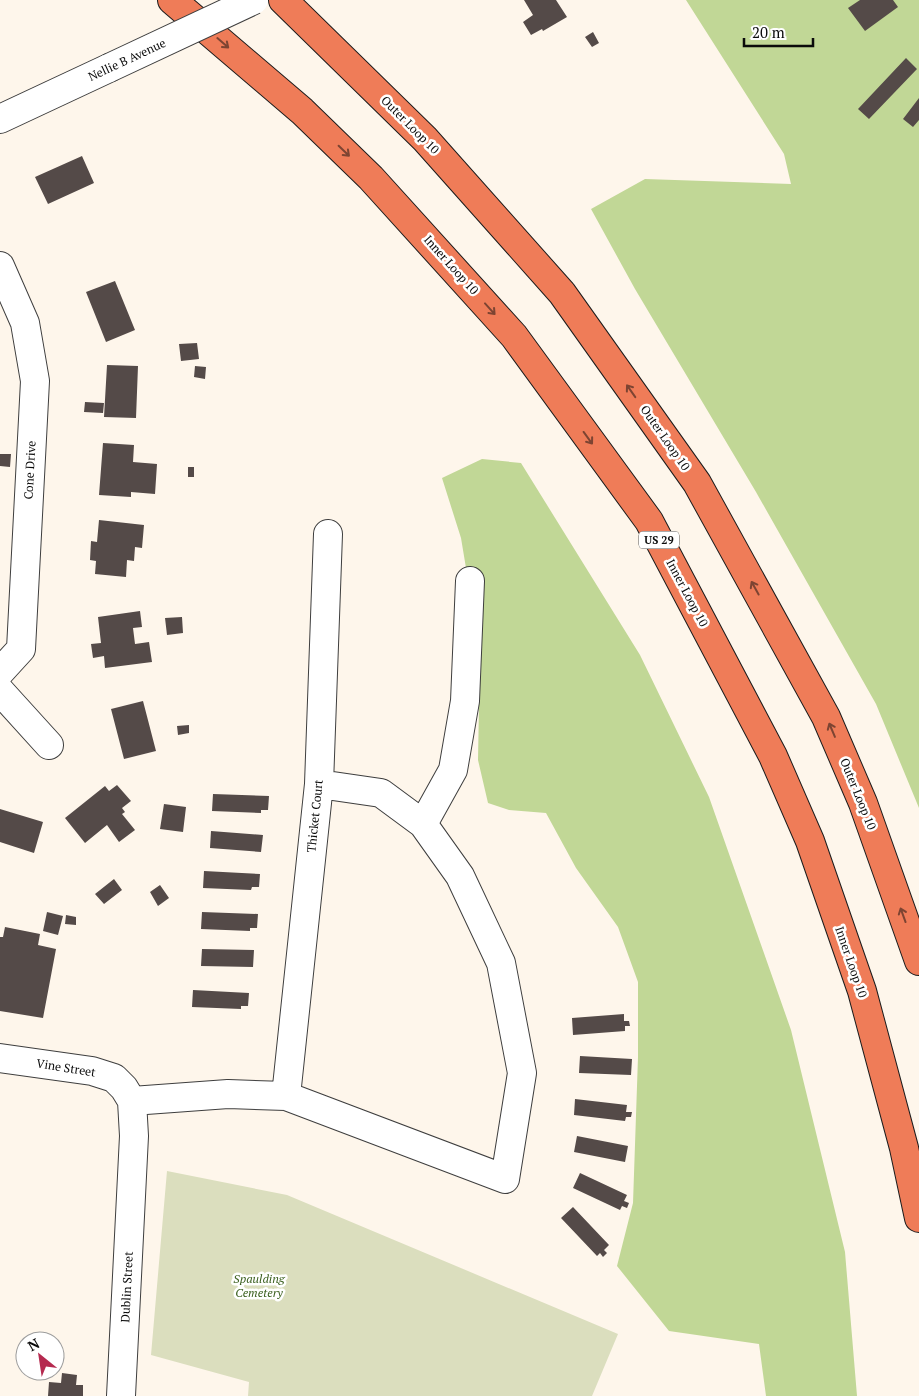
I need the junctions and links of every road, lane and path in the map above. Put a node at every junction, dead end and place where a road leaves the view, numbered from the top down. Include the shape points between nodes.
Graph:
1 (172, 0) edge
2 (254, 0) edge
3 (283, 0) edge
4 (0, 119) edge
5 (0, 266) edge
6 (328, 534) dead end
7 (470, 582) dead end
8 (0, 672) edge
9 (0, 691) edge
10 (49, 745) dead end
11 (319, 784) junction
12 (423, 824) junction
13 (919, 961) edge
14 (0, 1058) edge
15 (286, 1096) junction
16 (132, 1101) junction
17 (919, 1218) edge
18 (121, 1396) edge

1 -> 17 highway, Inner Loop 10 / US 29 via 302,111 371,178 514,336 649,521 773,756 810,841 862,991
2 - 4 street, Nellie B Avenue, bridge
13 -> 3 highway, Outer Loop 10 via 862,803 826,717 697,483 562,293 425,139
5 - 8 street, Cone Drive via 25,323 35,381 21,649
6 - 11 street, Thicket Court
7 - 12 street via 466,701 453,770
9 - 10 street
11 - 12 street via 381,793
11 - 15 street, Thicket Court
12 - 15 street via 460,876 501,963 522,1073 505,1179
14 - 16 street, Vine Street via 92,1071 114,1078
15 - 16 street via 228,1094
16 - 18 street, Dublin Street via 134,1136

